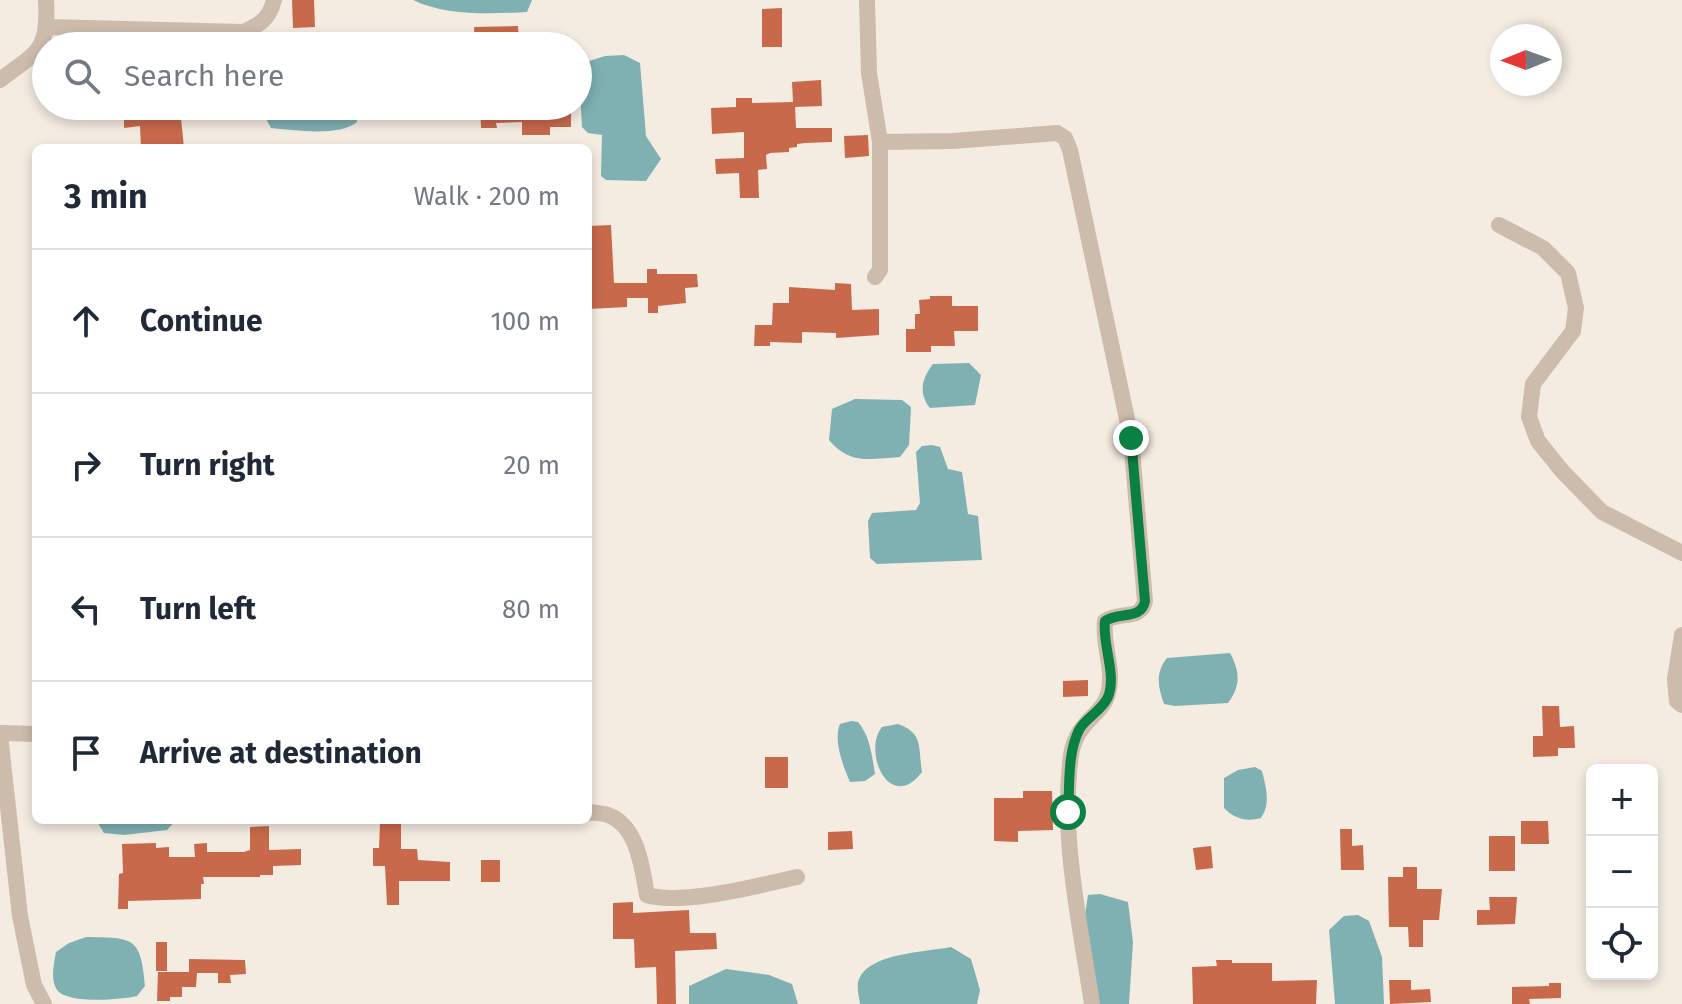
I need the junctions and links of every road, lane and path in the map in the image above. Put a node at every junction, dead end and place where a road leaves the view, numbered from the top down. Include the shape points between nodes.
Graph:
1 (46, 0) edge
2 (274, 0) edge
3 (867, 0) edge
4 (47, 27) junction
5 (46, 32) edge
6 (32, 56) edge
7 (0, 80) edge
8 (880, 142) junction
9 (1499, 225) dead end
10 (875, 277) dead end
11 (1682, 553) edge
12 (1682, 635) edge
13 (1682, 705) edge
14 (0, 734) edge
15 (32, 734) edge
16 (592, 813) edge
17 (797, 877) dead end
18 (44, 1004) edge
19 (1092, 1004) edge

1 - 4 street
2 - 4 street via 268,18 243,32
3 - 8 street via 869,73
4 - 5 street
6 - 7 street
8 - 10 street via 880,270
8 - 19 street via 1057,133 1070,150 1131,438 1145,601 1139,613 1105,621 1108,696 1079,728 1071,753 1070,841
9 - 11 street via 1543,248 1568,273 1576,308 1573,331 1533,384 1529,417 1538,441 1602,512
12 - 13 street via 1675,679
14 - 15 street
14 - 18 street via 20,916 34,985
16 - 17 street via 610,815 629,832 647,895 658,899

